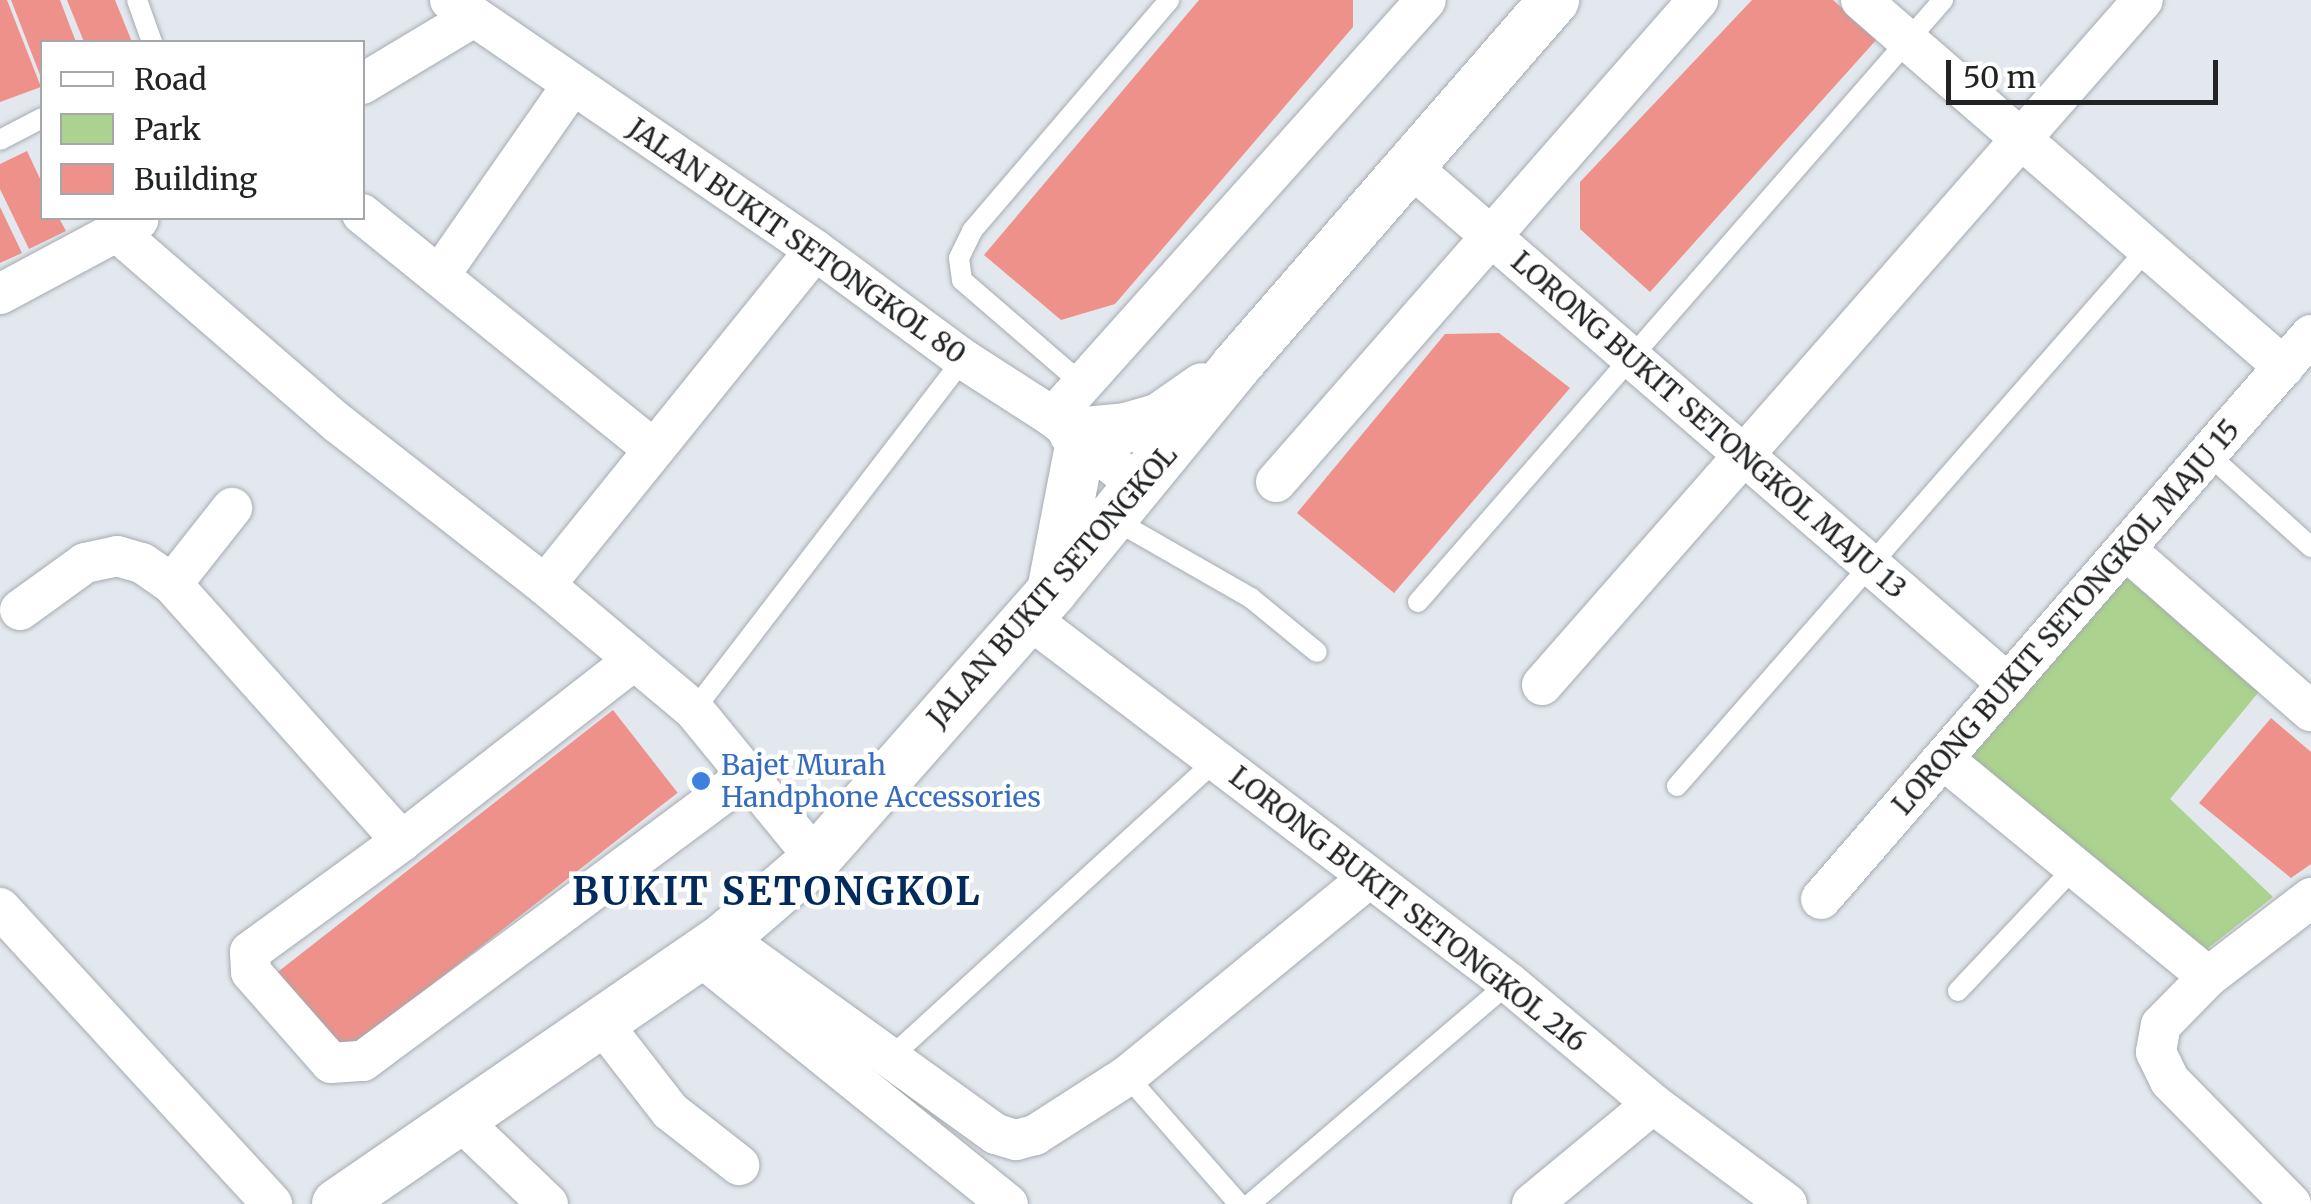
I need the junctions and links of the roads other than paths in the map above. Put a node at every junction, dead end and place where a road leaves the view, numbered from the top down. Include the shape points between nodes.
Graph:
1 (137, 0) edge
2 (1169, 0) edge
3 (1426, 0) edge
4 (1553, 0) edge
5 (1698, 0) edge
6 (1860, 0) edge
7 (1942, 0) edge
8 (2143, 0) edge
9 (461, 9) edge
10 (151, 40) edge
11 (1908, 41) junction
12 (365, 82) edge
13 (572, 85) junction
14 (40, 119) edge
15 (2020, 138) junction
16 (0, 140) edge
17 (1411, 167) junction
18 (365, 216) edge
19 (129, 225) edge
20 (1491, 237) junction
21 (2148, 248) junction
22 (815, 250) junction
23 (439, 276) junction
24 (0, 294) edge
25 (2302, 350) edge
26 (1631, 358) junction
27 (963, 359) junction
28 (1236, 366) junction
29 (1080, 382) junction
30 (1069, 430) junction
31 (653, 449) junction
32 (2208, 454) junction
33 (1743, 455) junction
34 (1276, 482) dead end
35 (1126, 503) junction
36 (232, 508) dead end
37 (2311, 547) edge
38 (2125, 549) junction
39 (1871, 565) junction
40 (172, 584) junction
41 (545, 585) junction
42 (1418, 602) dead end
43 (1040, 604) junction
44 (20, 610) dead end
45 (1317, 652) dead end
46 (633, 660) junction
47 (2008, 684) junction
48 (1542, 685) dead end
49 (694, 710) junction
50 (2311, 711) edge
51 (1216, 760) junction
52 (1942, 760) junction
53 (747, 776) junction
54 (1677, 786) dead end
55 (402, 841) junction
56 (816, 859) junction
57 (2074, 868) junction
58 (1369, 878) junction
59 (2311, 898) edge
60 (1820, 900) dead end
61 (0, 908) edge
62 (711, 947) junction
63 (2208, 977) junction
64 (1509, 983) junction
65 (1958, 991) dead end
66 (601, 1022) junction
67 (891, 1057) junction
68 (1127, 1076) junction
69 (1653, 1104) junction
70 (460, 1119) junction
71 (739, 1164) dead end
72 (272, 1204) edge
73 (337, 1204) edge
74 (548, 1204) edge
75 (1008, 1204) edge
76 (1239, 1204) edge
77 (1250, 1204) edge
78 (1532, 1204) edge
79 (1787, 1204) edge
80 (2291, 1204) edge

1 - 10 lane
2 - 29 lane via 972,231 959,258 962,280
3 - 29 street
4 - 17 street, JALAN BUKIT SETONGKOL
5 - 20 street
6 - 11 street
7 - 11 lane
8 - 15 street
9 - 12 street
9 - 13 street, JALAN BUKIT SETONGKOL 80
11 - 15 street
11 - 26 lane
13 - 22 street, JALAN BUKIT SETONGKOL 80
13 - 23 street
14 - 16 lane
15 - 21 street
15 - 33 street
17 - 20 street, LORONG BUKIT SETONGKOL MAJU 13
17 - 28 street, JALAN BUKIT SETONGKOL
18 - 23 street
19 - 24 street
19 - 41 street via 339,424
20 - 26 street, LORONG BUKIT SETONGKOL MAJU 13
20 - 34 street
21 - 25 street
21 - 39 lane
22 - 27 street, JALAN BUKIT SETONGKOL 80
22 - 31 street
23 - 31 street
25 - 32 street, LORONG BUKIT SETONGKOL MAJU 15
26 - 33 street, LORONG BUKIT SETONGKOL MAJU 13
26 - 42 lane
27 - 30 street, JALAN BUKIT SETONGKOL 80
27 - 49 lane
28 - 30 street via 1160,418 1126,428
28 - 35 street, JALAN BUKIT SETONGKOL
29 - 30 street
30 - 35 street, JALAN BUKIT SETONGKOL 80
30 - 43 street
31 - 41 street
32 - 37 lane
32 - 38 street, LORONG BUKIT SETONGKOL MAJU 15
33 - 39 street, LORONG BUKIT SETONGKOL MAJU 13
33 - 48 street
35 - 43 street, JALAN BUKIT SETONGKOL
35 - 45 lane
36 - 40 street
38 - 47 street, LORONG BUKIT SETONGKOL MAJU 15
38 - 50 street
39 - 47 street, LORONG BUKIT SETONGKOL MAJU 13
39 - 54 lane
40 - 44 street via 118,556 85,563
40 - 55 street
41 - 46 street
43 - 51 street, LORONG BUKIT SETONGKOL 216
43 - 56 street, JALAN BUKIT SETONGKOL
46 - 49 street
46 - 55 street
47 - 52 street, LORONG BUKIT SETONGKOL MAJU 15
49 - 53 street
51 - 58 street, LORONG BUKIT SETONGKOL 216
51 - 67 lane
52 - 57 street
52 - 60 street, LORONG BUKIT SETONGKOL MAJU 15
53 - 55 street via 363,1061 331,1063 251,972 250,952
53 - 56 street
56 - 62 street, JALAN BUKIT SETONGKOL
57 - 63 street
57 - 65 lane
58 - 64 street, LORONG BUKIT SETONGKOL 216
58 - 68 street
59 - 63 street
61 - 72 street
62 - 66 street, JALAN BUKIT SETONGKOL
62 - 67 street
62 - 75 street
63 - 80 street via 2161,1025 2156,1052 2170,1082
64 - 69 street, LORONG BUKIT SETONGKOL 216
64 - 77 lane
66 - 70 street, JALAN BUKIT SETONGKOL
66 - 71 street via 670,1111
67 - 68 street via 996,1134 1016,1140 1035,1135
68 - 76 lane
69 - 78 street
69 - 79 street, LORONG BUKIT SETONGKOL 216
70 - 73 street, JALAN BUKIT SETONGKOL
70 - 74 street

